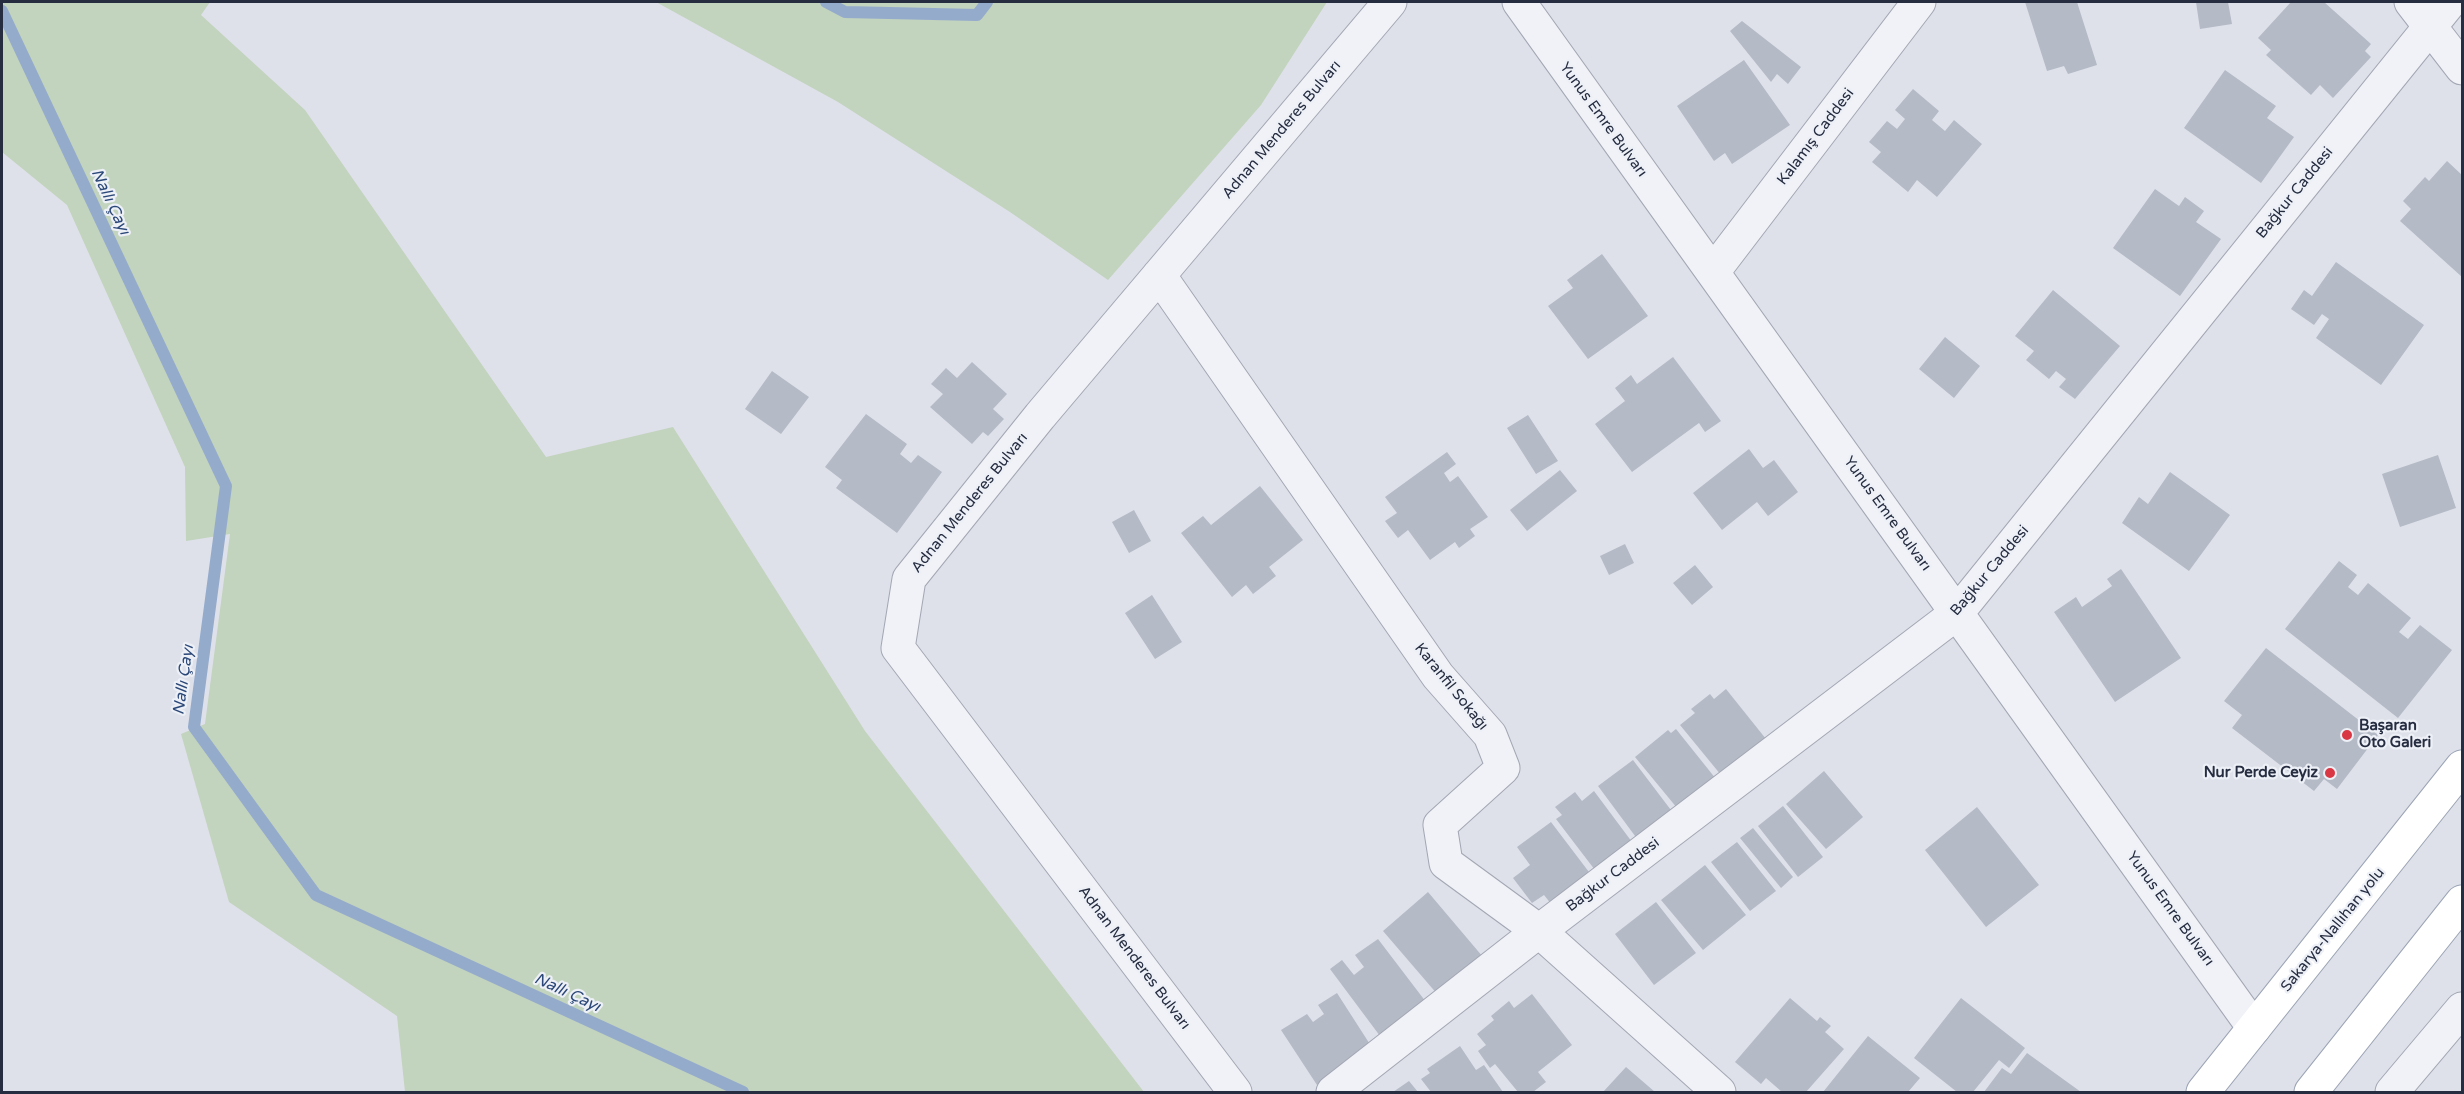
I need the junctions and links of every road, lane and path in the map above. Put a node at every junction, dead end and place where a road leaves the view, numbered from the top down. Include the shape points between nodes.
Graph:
1 (1390, 2) edge
2 (1518, 2) edge
3 (1919, 2) edge
4 (2430, 9) edge
5 (2463, 68) edge
6 (1713, 272) junction
7 (1159, 275) junction
8 (1958, 613) junction
9 (2463, 766) edge
10 (2463, 902) edge
11 (1539, 931) junction
12 (2463, 1009) edge
13 (2254, 1028) junction
14 (1235, 1092) edge
15 (1333, 1092) edge
16 (1717, 1092) edge
17 (2203, 1092) edge
18 (2311, 1092) edge
19 (2392, 1092) edge

1 - 7 street, Adnan Menderes Bulvarı
2 - 6 street, Yunus Emre Bulvarı
3 - 6 street, Kalamış Caddesi
4 - 5 street
4 - 8 street, Bağkur Caddesi
6 - 8 street, Yunus Emre Bulvarı
7 - 11 street, Karanfil Sokağı via 1438,676 1490,735 1503,768 1440,825 1446,863
7 - 14 street, Adnan Menderes Bulvarı via 909,579 898,648
8 - 11 street, Bağkur Caddesi
8 - 13 street, Yunus Emre Bulvarı
9 - 13 main road, Sakarya-Nallıhan yolu
10 - 18 main road
11 - 15 street, Bağkur Caddesi
11 - 16 street, Karanfil Sokağı
12 - 19 street
13 - 17 main road, Sakarya-Nallıhan yolu

